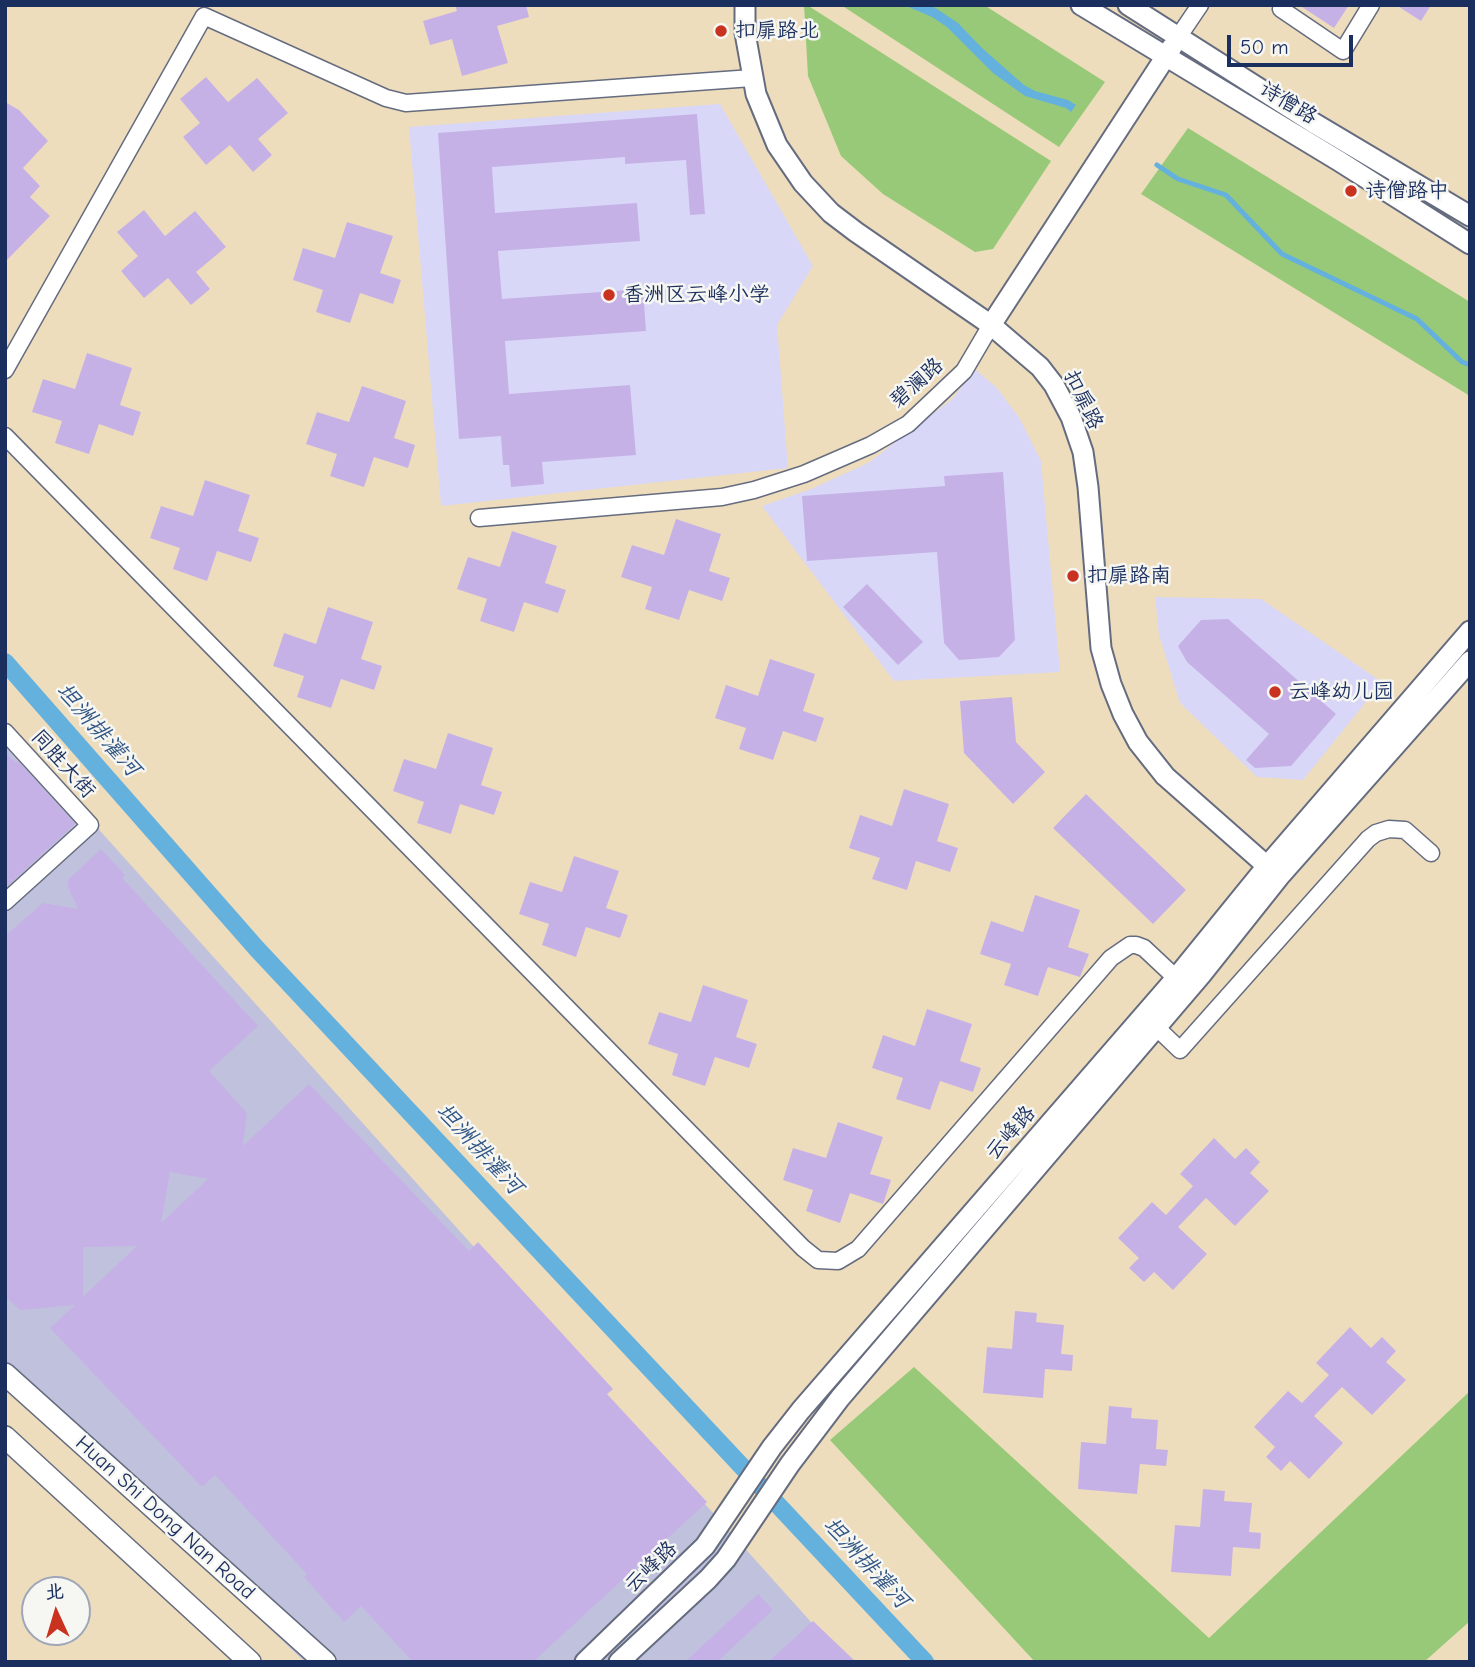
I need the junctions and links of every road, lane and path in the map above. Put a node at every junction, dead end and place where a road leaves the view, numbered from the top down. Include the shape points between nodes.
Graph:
1 (745, 5) edge
2 (1081, 5) edge
3 (1128, 5) edge
4 (1200, 5) edge
5 (1371, 5) edge
6 (1281, 9) dead end
7 (1179, 36) junction
8 (1166, 56) junction
9 (752, 78) junction
10 (1470, 216) edge
11 (1470, 244) edge
12 (991, 325) junction
13 (5, 370) edge
14 (5, 436) edge
15 (479, 518) dead end
16 (1470, 631) edge
17 (1470, 662) edge
18 (5, 732) edge
19 (1431, 853) dead end
20 (1273, 872) junction
21 (5, 902) edge
22 (1176, 978) junction
23 (1156, 1027) junction
24 (5, 1374) edge
25 (5, 1437) edge
26 (250, 1662) edge
27 (326, 1662) edge
28 (584, 1662) edge
29 (619, 1662) edge

1 - 9 street, 扣扉路
2 - 8 street, 诗僧路
3 - 7 street, 诗僧路
4 - 7 street, 碧澜路
5 - 6 street via 1343,51
7 - 8 street, 碧澜路
7 - 10 street, 诗僧路
8 - 11 street, 诗僧路
8 - 12 street, 碧澜路
9 - 12 street, 扣扉路 via 777,145 815,197 856,232
9 - 13 street via 406,103 204,16
12 - 15 street, 碧澜路 via 964,371 908,424 803,474 722,497
12 - 20 street, 扣扉路 via 1040,367 1064,402 1078,435 1088,487 1101,648 1123,714 1165,776
14 - 22 street via 818,1260 838,1261 858,1249 1111,958 1136,945
16 - 20 street, 云峰路
17 - 20 street, 云峰路
18 - 21 street, 同胜大街 via 90,825
19 - 23 street via 1405,830 1376,832 1180,1051
20 - 22 street, 云峰路
20 - 23 street, 云峰路
22 - 28 street, 云峰路 via 801,1410 705,1546
23 - 29 street, 云峰路 via 823,1421 726,1559
24 - 27 main road, Huan Shi Dong Nan Road
25 - 26 main road

